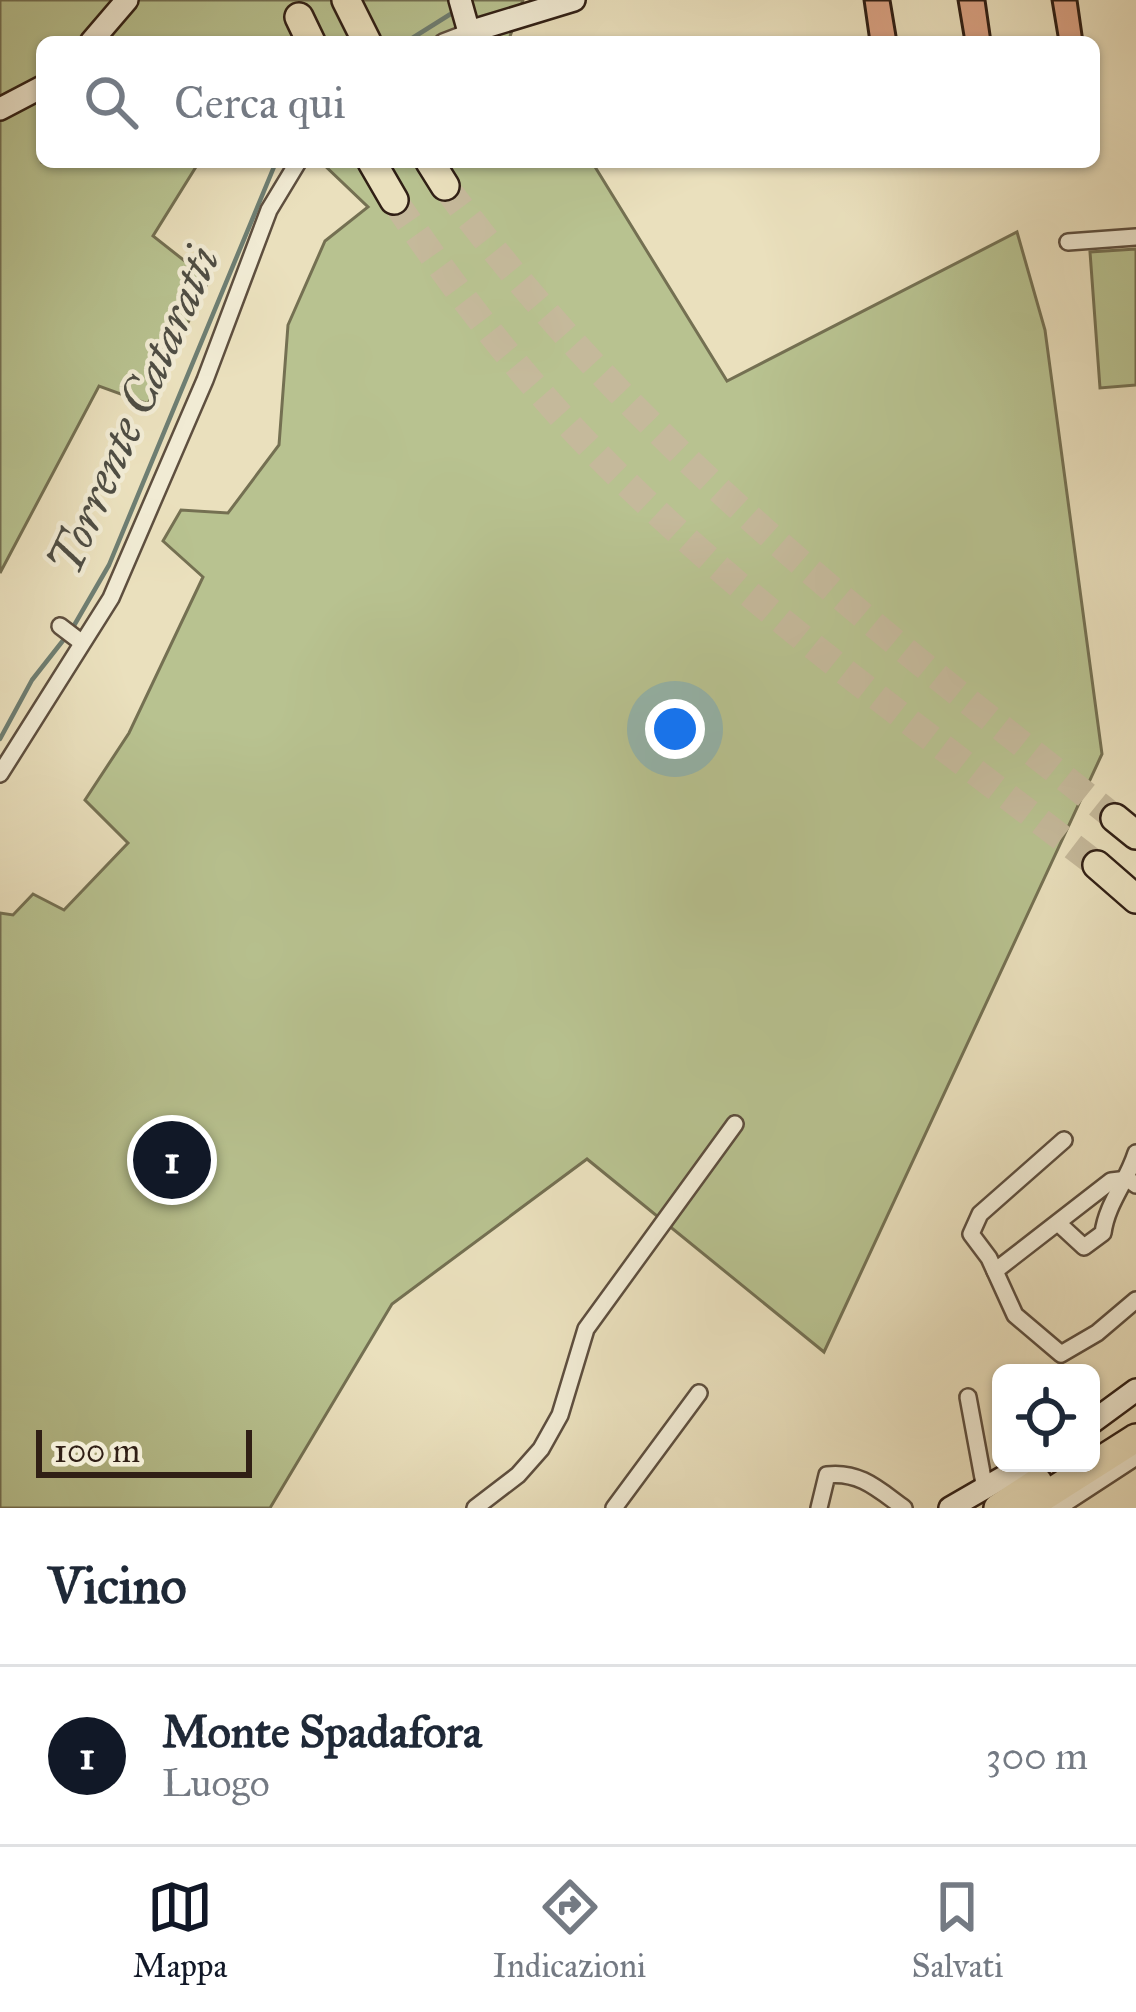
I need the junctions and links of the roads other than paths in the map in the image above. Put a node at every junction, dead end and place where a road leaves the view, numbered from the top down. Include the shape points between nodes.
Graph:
1 (127, 0) edge
2 (346, 0) edge
3 (574, 0) edge
4 (465, 15) edge
5 (96, 36) edge
6 (363, 36) edge
7 (36, 90) edge
8 (0, 110) edge
9 (294, 168) edge
10 (375, 168) edge
11 (394, 200) tunnel mouth
12 (1136, 237) edge
13 (1068, 242) dead end
14 (60, 626) dead end
15 (81, 641) junction
16 (0, 774) edge
17 (1097, 865) tunnel mouth
18 (1136, 899) edge
19 (734, 1124) dead end
20 (1064, 1140) dead end
21 (1136, 1153) edge
22 (1132, 1182) edge
23 (1058, 1223) junction
24 (995, 1270) junction
25 (1136, 1300) edge
26 (1136, 1390) edge
27 (698, 1393) dead end
28 (968, 1397) dead end
29 (1100, 1416) edge
30 (1136, 1418) edge
31 (1136, 1438) edge
32 (1100, 1441) edge
33 (1136, 1457) edge
34 (1019, 1472) edge
35 (1048, 1472) edge
36 (992, 1498) edge
37 (475, 1508) edge
38 (614, 1508) edge
39 (819, 1508) edge
40 (904, 1508) edge
41 (951, 1508) edge
42 (1026, 1508) edge
43 (1058, 1508) edge

1 - 5 street
2 - 6 highway
3 - 4 street
7 - 8 street
9 - 15 street via 269,210 111,598
10 - 11 highway
12 - 13 street
14 - 15 street
15 - 16 street
17 - 18 highway
19 - 37 street via 586,1329 541,1449
20 - 24 street via 972,1226
21 - 22 street
22 - 23 street via 1111,1181
22 - 23 street via 1106,1209 1102,1233 1084,1247
23 - 24 street
24 - 25 street via 1015,1315 1061,1354
26 - 29 street
27 - 38 street
28 - 36 street
30 - 32 highway
31 - 42 highway
33 - 43 street
34 - 36 street
35 - 36 highway
36 - 41 street
39 - 40 street via 827,1475 858,1476

